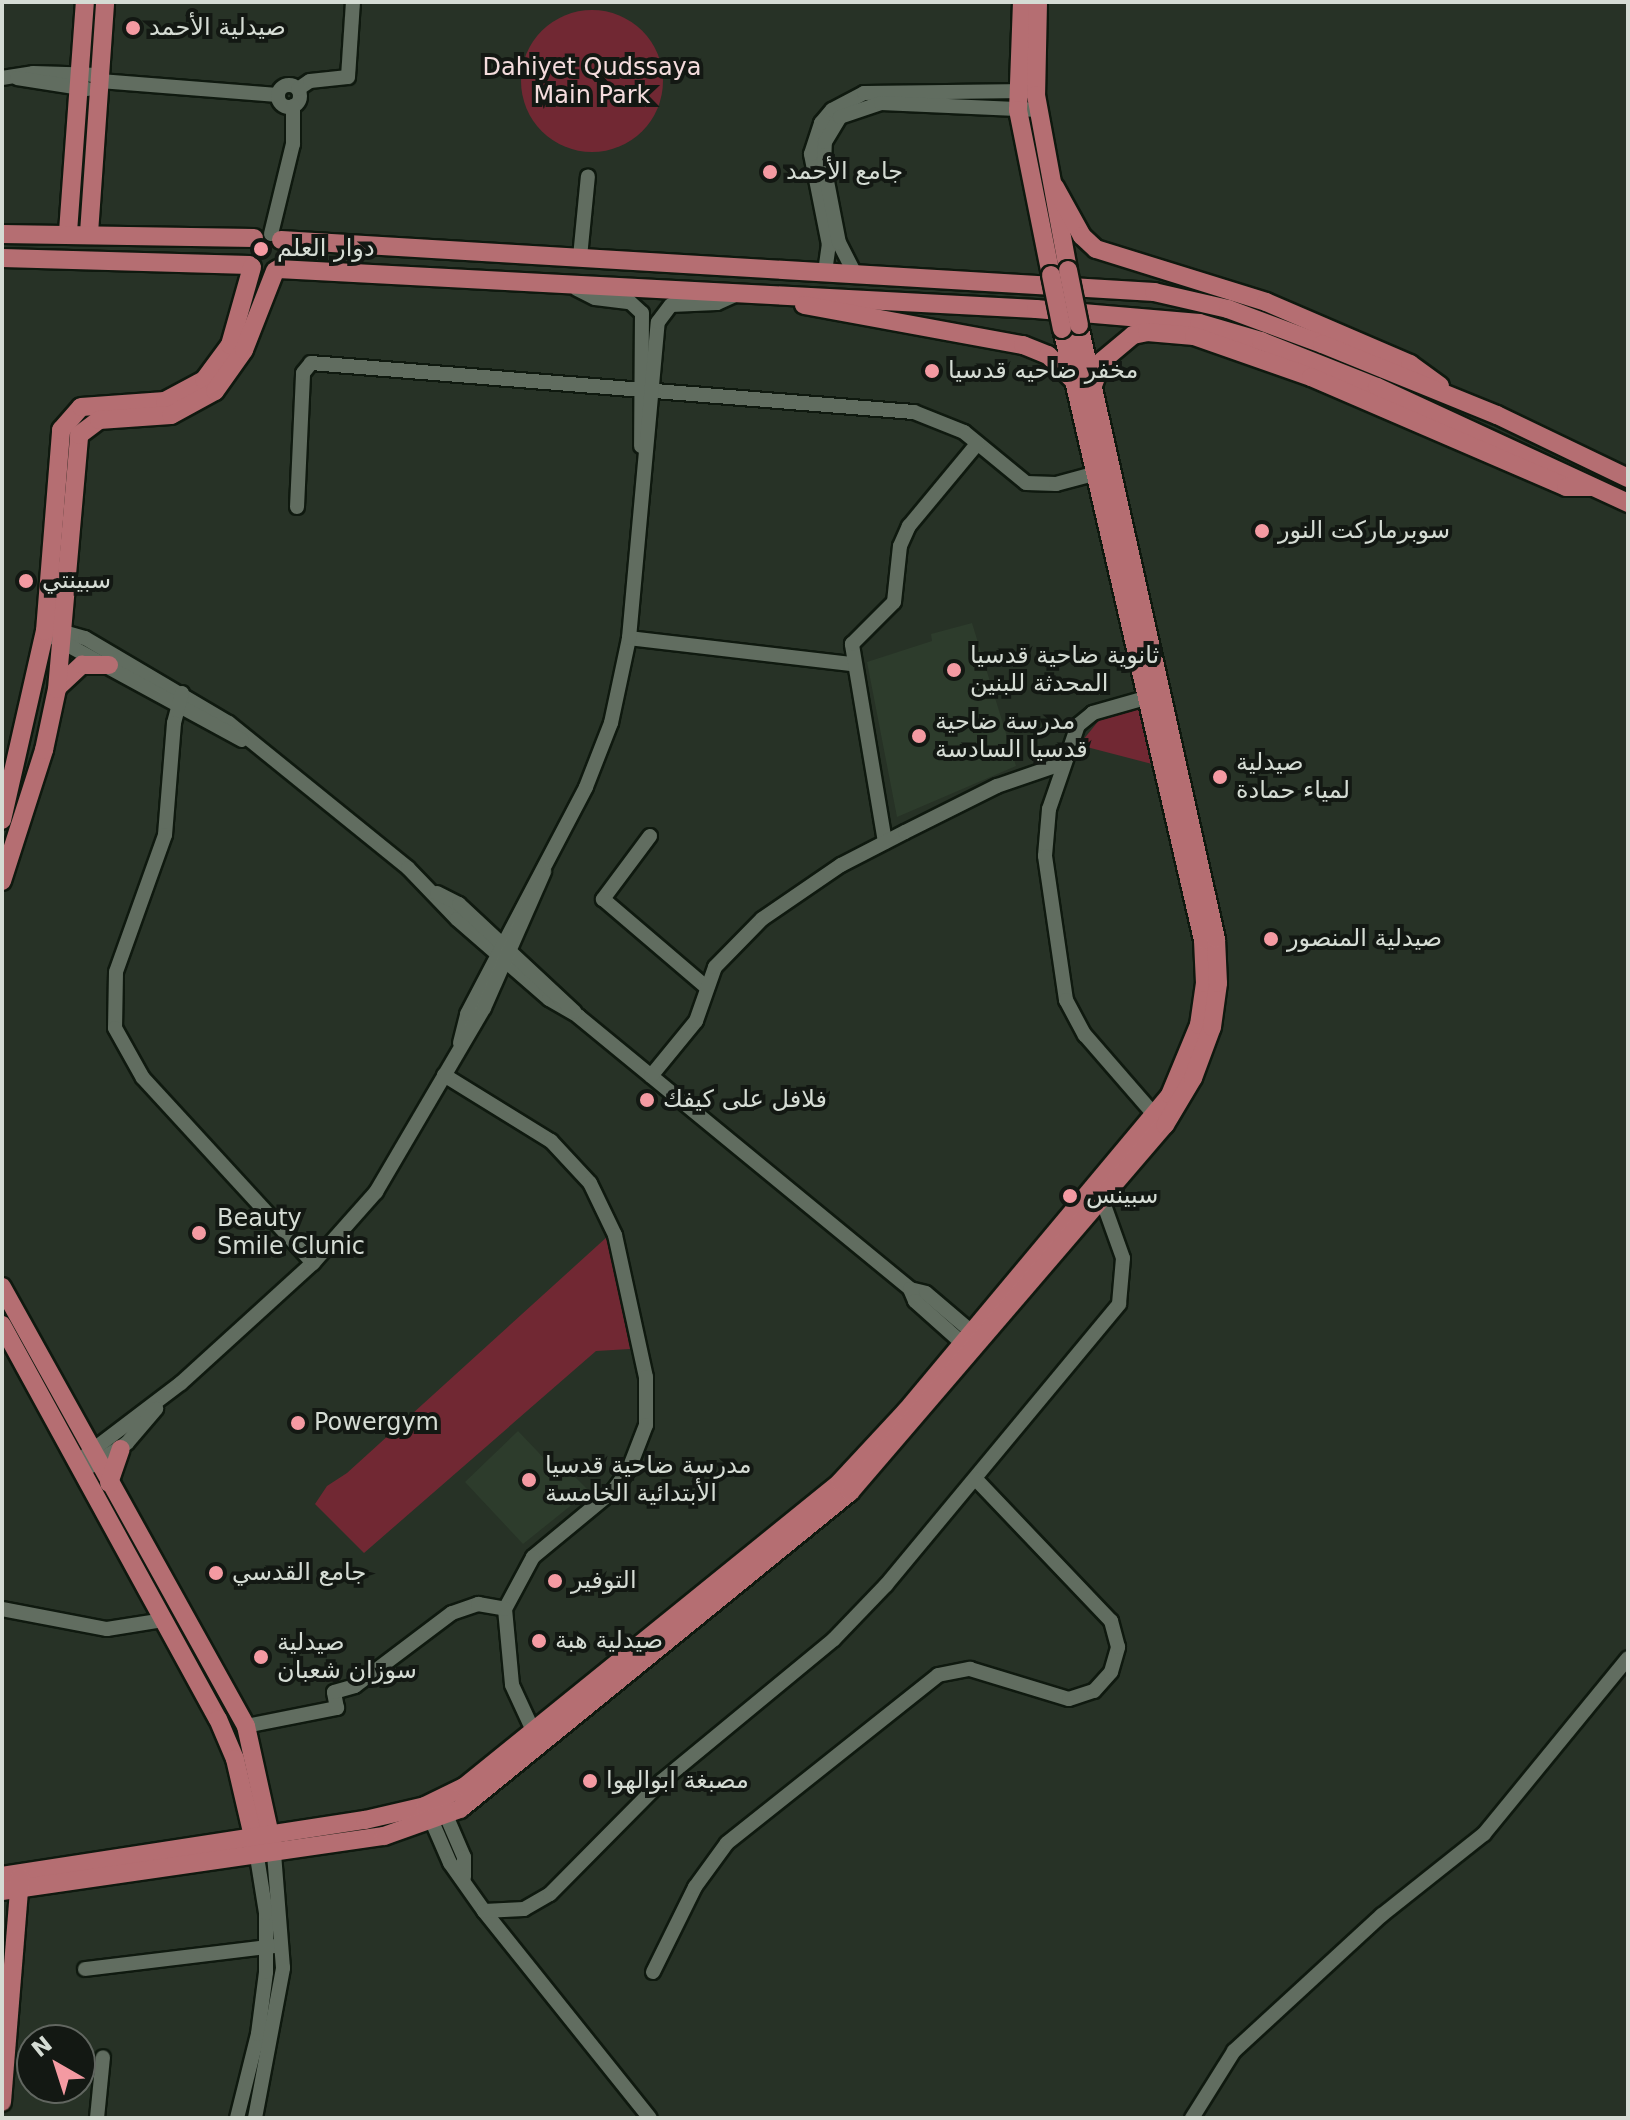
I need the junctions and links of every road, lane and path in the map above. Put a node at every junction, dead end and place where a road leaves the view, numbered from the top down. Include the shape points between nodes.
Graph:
1 (85, 2) edge
2 (105, 2) edge
3 (353, 2) edge
4 (1022, 2) edge
5 (1038, 2) edge
6 (9, 78) edge
7 (92, 82) junction
8 (298, 89) junction
9 (277, 95) junction
10 (1024, 98) junction
11 (928, 100) junction
12 (293, 106) junction
13 (588, 176) dead end
14 (1055, 187) junction
15 (68, 232) junction
16 (89, 233) junction
17 (2, 234) edge
18 (269, 238) junction
19 (580, 257) junction
20 (2, 258) edge
21 (251, 266) junction
22 (277, 270) junction
23 (825, 272) junction
24 (1060, 272) junction
25 (856, 276) junction
26 (577, 289) junction
27 (254, 295) junction
28 (735, 295) junction
29 (787, 297) junction
30 (651, 322) junction
31 (1085, 385) junction
32 (647, 394) junction
33 (1455, 398) junction
34 (977, 444) junction
35 (1097, 473) junction
36 (1625, 475) edge
37 (1597, 487) junction
38 (1628, 503) edge
39 (297, 507) dead end
40 (58, 634) junction
41 (629, 638) junction
42 (852, 664) junction
43 (109, 665) junction
44 (57, 689) junction
45 (1157, 695) junction
46 (180, 699) junction
47 (1061, 764) junction
48 (2, 820) edge
49 (650, 836) dead end
50 (885, 842) junction
51 (2, 881) edge
52 (504, 952) junction
53 (705, 986) junction
54 (444, 1075) junction
55 (651, 1076) junction
56 (1160, 1121) junction
57 (1100, 1193) junction
58 (313, 1263) junction
59 (2, 1287) edge
60 (2, 1325) edge
61 (973, 1343) junction
62 (169, 1393) junction
63 (121, 1449) junction
64 (87, 1461) junction
65 (976, 1479) junction
66 (109, 1483) junction
67 (160, 1595) junction
68 (2, 1609) edge
69 (505, 1609) junction
70 (164, 1620) junction
71 (1628, 1658) edge
72 (246, 1726) junction
73 (536, 1738) junction
74 (436, 1811) junction
75 (262, 1835) junction
76 (265, 1856) junction
77 (110, 1869) junction
78 (11, 1883) edge
79 (484, 1911) junction
80 (284, 1946) junction
81 (267, 1948) junction
82 (85, 1969) dead end
83 (653, 1972) dead end
84 (103, 2057) dead end
85 (2, 2102) edge
86 (97, 2118) edge
87 (237, 2118) edge
88 (255, 2118) edge
89 (650, 2118) edge
90 (1192, 2118) edge

1 - 7 main road
2 - 7 main road
3 - 8 street via 348,77 310,81
4 - 10 main road
5 - 10 main road
6 - 7 street via 33,73
7 - 9 street
7 - 15 main road
7 - 16 main road
8 - 9 street via 285,85
8 - 12 street
9 - 12 street via 284,107
10 - 11 street
10 - 14 main road via 1039,110
10 - 24 main road
11 - 23 street via 864,93 847,99 821,123 811,154 829,245
11 - 25 street via 853,109 825,142 824,166 839,243
12 - 18 street via 293,144
13 - 19 street
14 - 24 main road
14 - 33 main road via 1082,236 1096,249 1266,302 1410,364
15 - 16 main road
15 - 17 main road
16 - 18 main road
18 - 19 main road
18 - 21 main road via 247,250
18 - 22 main road via 286,256
19 - 23 main road
20 - 21 main road
21 - 22 main road
21 - 27 main road
22 - 26 main road
22 - 27 main road
23 - 25 main road
24 - 31 main road, bridge
25 - 33 main road via 1154,292 1194,299
26 - 28 main road
26 - 30 street via 595,298 630,302
27 - 40 main road via 244,350 215,391 171,415 78,421
28 - 29 main road
28 - 30 street via 717,303 671,305
29 - 31 main road via 829,313 1023,345 1059,363
29 - 37 main road via 1199,323 1261,341 1377,387
30 - 32 street
31 - 35 main road
31 - 37 main road via 1120,342 1147,332 1194,336 1311,377 1566,487
31 - 45 main road
32 - 34 street via 914,412 949,423
32 - 39 street via 308,364 303,373
32 - 41 street
33 - 36 main road
34 - 35 street via 1026,483 1056,484
34 - 42 street via 909,526 900,546 894,602 855,636
35 - 45 main road
37 - 38 main road
40 - 43 street
40 - 44 main road
40 - 46 street
40 - 48 main road
41 - 42 street
41 - 52 street via 600,754 545,868 538,895
42 - 50 street
43 - 44 main road via 82,665
43 - 46 street
44 - 51 main road via 44,750
45 - 47 street via 1086,718
45 - 56 main road via 1218,961 1216,1005 1198,1066
46 - 52 street via 229,723
46 - 58 street via 165,835 116,972 115,1028 143,1078
47 - 50 street via 997,786
47 - 56 street via 1045,856 1061,987 1085,1035
49 - 53 street via 603,899
50 - 53 street via 762,919 731,947
52 - 54 street
52 - 55 street
53 - 55 street via 696,1021
54 - 58 street via 376,1192
54 - 69 street via 551,1141 590,1183 615,1235 646,1377 646,1425 629,1469 614,1490 533,1557
55 - 61 street via 910,1289 926,1293
56 - 57 main road
57 - 61 main road
57 - 65 street via 1123,1258 1119,1304
58 - 62 street
59 - 64 main road
60 - 64 main road
61 - 73 main road via 883,1457 814,1524
62 - 63 street
62 - 64 street
63 - 64 street
63 - 66 main road
64 - 66 main road
64 - 67 main road
65 - 79 street via 848,1626 680,1765 550,1894 524,1909
65 - 83 street via 1111,1621 1118,1647 1111,1672 1094,1691 1069,1699 970,1669 938,1675 727,1843 695,1887
66 - 67 main road
67 - 70 main road
67 - 72 main road
68 - 70 street via 107,1629
69 - 72 street via 478,1604 452,1613 355,1686 334,1692 337,1708
69 - 73 street via 506,1659
70 - 75 main road via 227,1739
71 - 90 street via 1484,1834 1370,1925 1234,2051
72 - 75 main road
73 - 74 main road
74 - 75 main road
74 - 76 main road via 384,1836
74 - 79 street via 450,1863
75 - 76 main road
75 - 77 main road
76 - 77 main road
76 - 80 street
76 - 81 street
77 - 78 main road
78 - 85 main road
79 - 89 street
80 - 81 street
80 - 88 street via 276,2025
81 - 82 street
81 - 87 street via 262,2013
84 - 86 street

